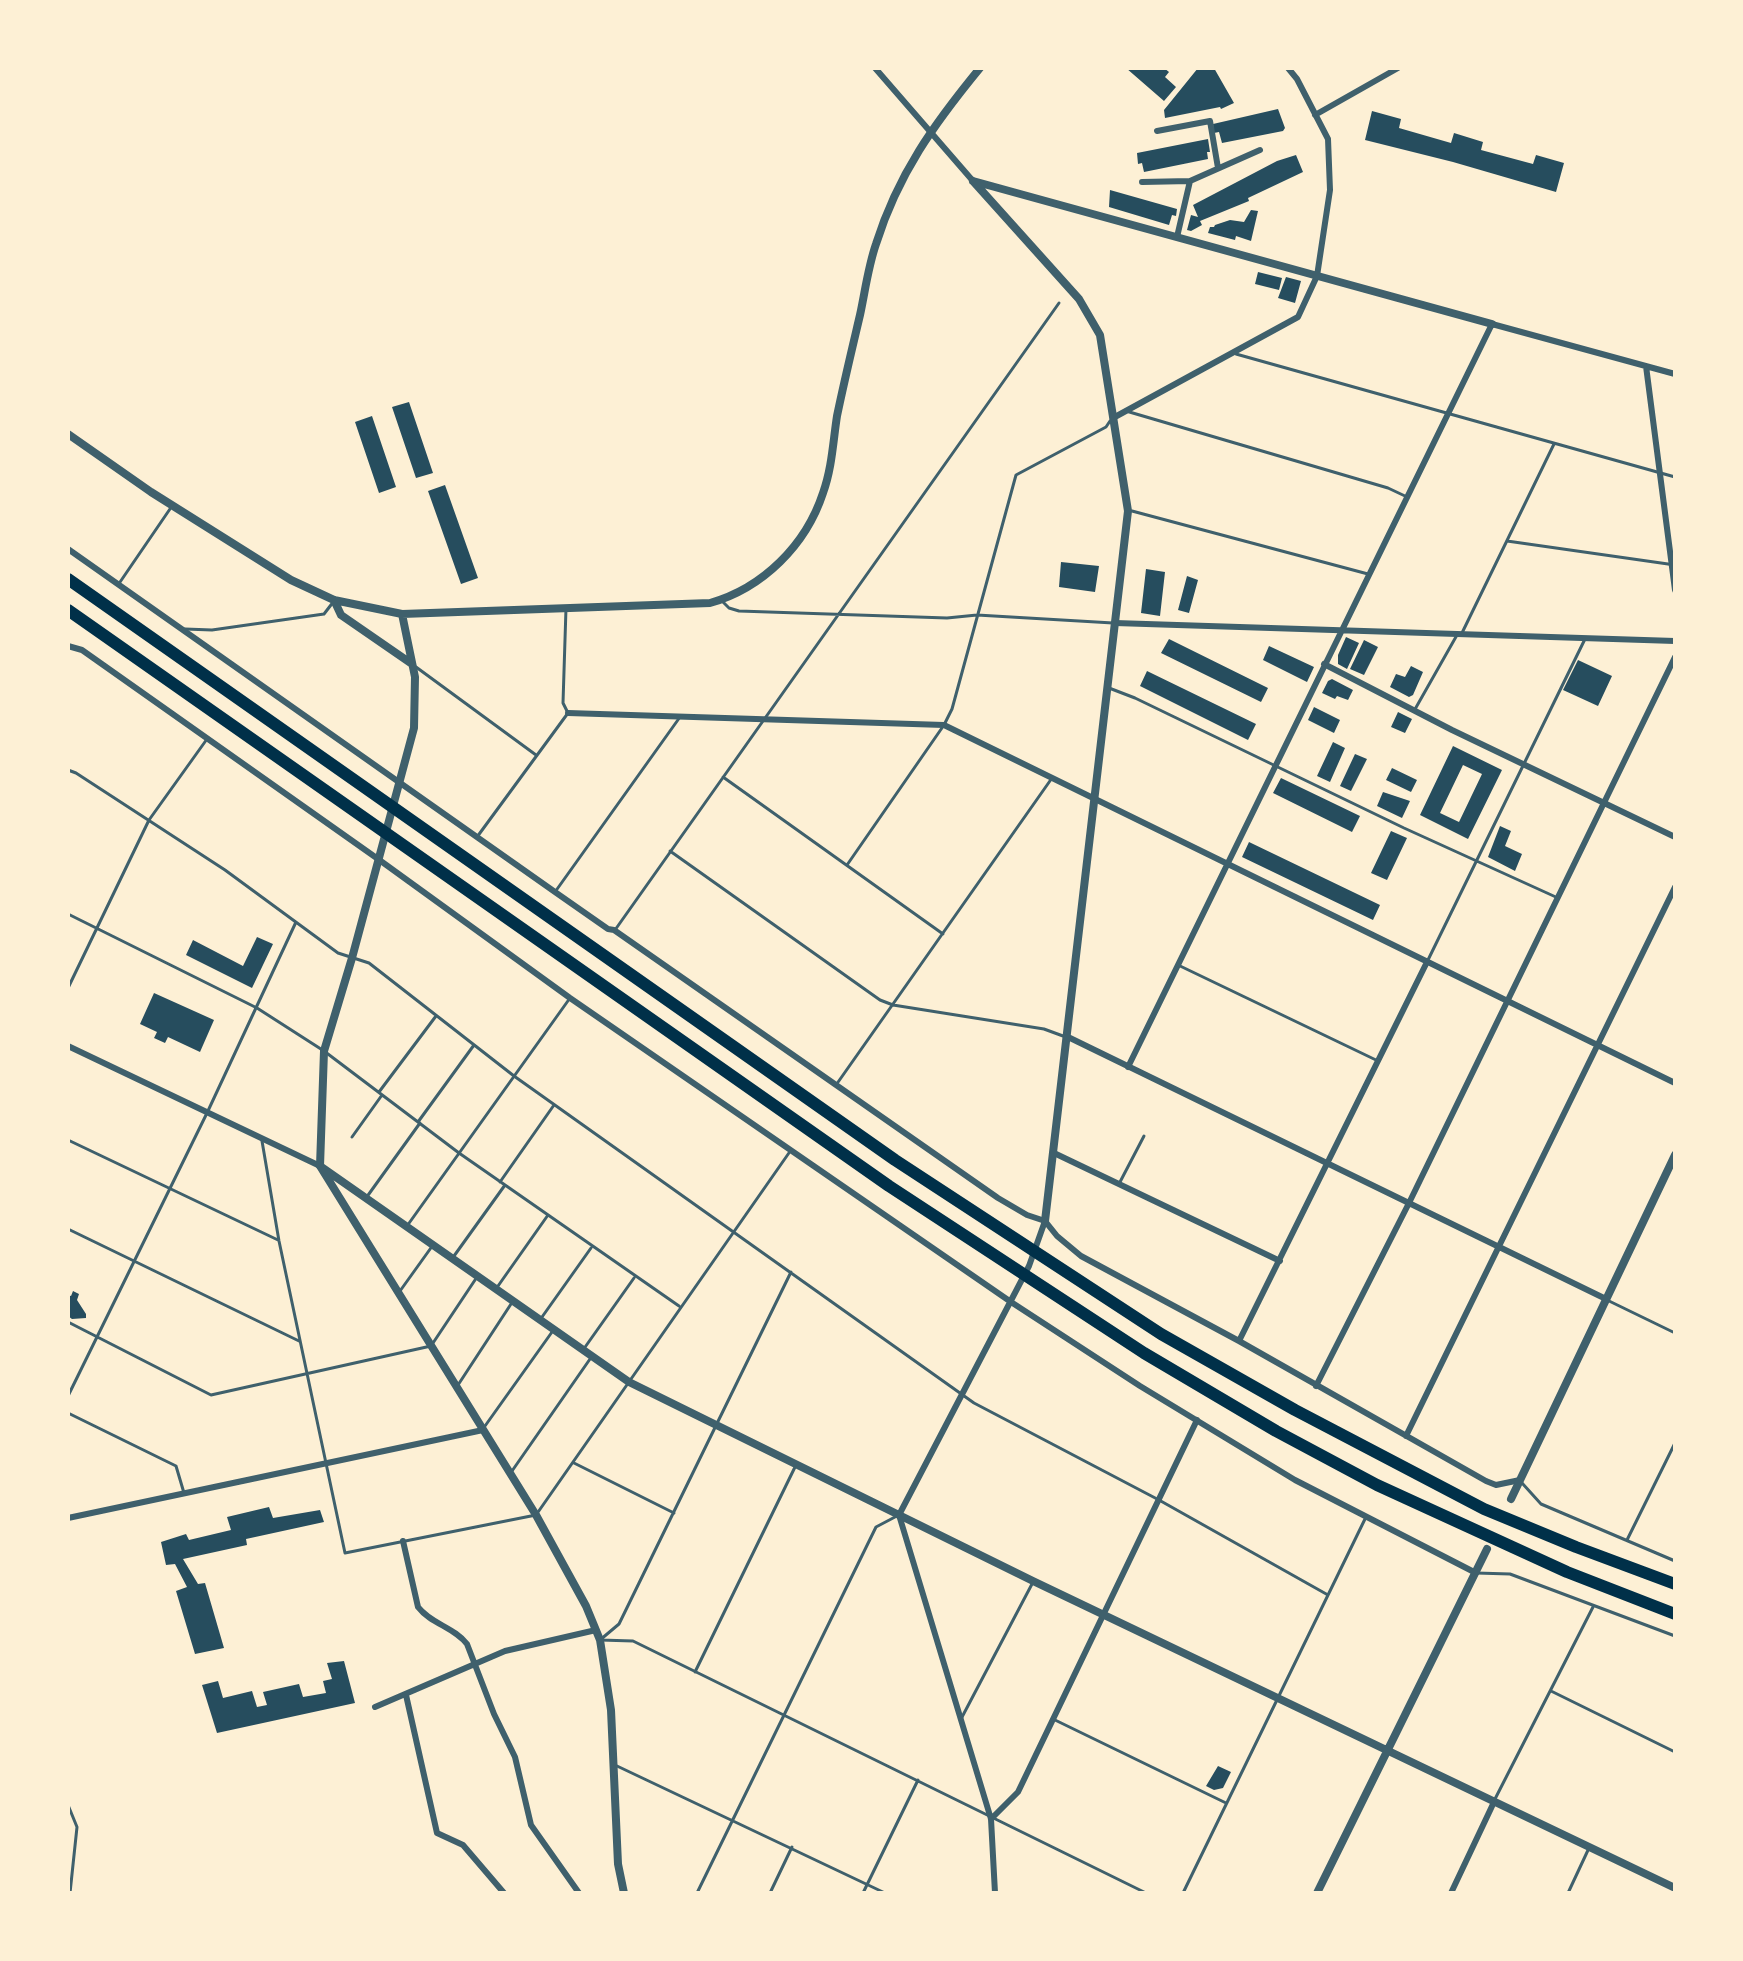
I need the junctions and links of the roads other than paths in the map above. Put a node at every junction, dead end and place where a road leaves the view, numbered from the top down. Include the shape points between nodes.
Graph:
1 (875, 68) edge
2 (980, 68) edge
3 (1288, 68) edge
4 (1398, 68) edge
5 (1315, 115) junction
6 (929, 131) junction
7 (1157, 131) dead end
8 (1260, 150) dead end
9 (1218, 168) junction
10 (973, 181) junction
11 (1190, 181) junction
12 (1142, 182) dead end
13 (1177, 237) junction
14 (1317, 276) junction
15 (1059, 303) dead end
16 (1492, 324) junction
17 (1233, 353) junction
18 (1646, 366) junction
19 (1675, 374) edge
20 (1126, 411) junction
21 (1447, 414) junction
22 (1113, 418) junction
23 (68, 434) edge
24 (1554, 444) junction
25 (1661, 473) junction
26 (1675, 477) edge
27 (1407, 497) junction
28 (172, 506) junction
29 (1128, 511) junction
30 (1507, 541) junction
31 (68, 549) edge
32 (1673, 564) edge
33 (1370, 574) junction
34 (68, 579) edge
35 (118, 586) junction
36 (1675, 590) edge
37 (334, 600) junction
38 (721, 600) junction
39 (566, 608) junction
40 (68, 610) edge
41 (839, 613) junction
42 (402, 614) junction
43 (977, 615) junction
44 (1115, 623) junction
45 (177, 629) junction
46 (1343, 632) junction
47 (1459, 635) junction
48 (1585, 639) junction
49 (1675, 641) edge
50 (68, 646) edge
51 (1675, 657) edge
52 (1324, 664) junction
53 (413, 665) junction
54 (1109, 688) junction
55 (1414, 711) junction
56 (568, 713) junction
57 (680, 717) junction
58 (763, 720) junction
59 (944, 725) junction
60 (207, 739) junction
61 (537, 756) junction
62 (1524, 764) junction
63 (1275, 766) junction
64 (68, 770) edge
65 (723, 777) junction
66 (1052, 778) junction
67 (1096, 799) junction
68 (1604, 802) junction
69 (149, 820) junction
70 (476, 837) junction
71 (1675, 837) edge
72 (670, 851) junction
73 (378, 859) junction
74 (1477, 861) junction
75 (1227, 864) junction
76 (847, 865) junction
77 (1675, 887) edge
78 (555, 892) junction
79 (1558, 898) junction
80 (68, 914) edge
81 (296, 922) junction
82 (97, 928) junction
83 (614, 930) junction
84 (943, 934) junction
85 (352, 958) junction
86 (1427, 962) junction
87 (1178, 965) junction
88 (68, 988) edge
89 (570, 998) junction
90 (1508, 1001) junction
91 (893, 1005) junction
92 (257, 1008) junction
93 (436, 1016) junction
94 (1068, 1037) junction
95 (474, 1045) junction
96 (1598, 1045) junction
97 (68, 1046) edge
98 (324, 1051) junction
99 (1378, 1061) junction
100 (1128, 1067) junction
101 (514, 1076) junction
102 (1675, 1083) edge
103 (836, 1085) junction
104 (380, 1094) junction
105 (554, 1105) junction
106 (207, 1113) junction
107 (419, 1122) junction
108 (1144, 1136) dead end
109 (352, 1137) dead end
110 (262, 1139) junction
111 (68, 1140) edge
112 (791, 1150) junction
113 (459, 1153) junction
114 (1054, 1153) junction
115 (1675, 1155) edge
116 (1327, 1164) junction
117 (320, 1166) junction
118 (502, 1183) junction
119 (1119, 1183) junction
120 (169, 1190) junction
121 (365, 1198) junction
122 (1409, 1203) junction
123 (548, 1215) junction
124 (1045, 1221) junction
125 (406, 1227) junction
126 (68, 1229) edge
127 (734, 1231) junction
128 (279, 1241) junction
129 (433, 1245) junction
130 (592, 1247) junction
131 (1498, 1247) junction
132 (452, 1259) junction
133 (134, 1261) junction
134 (1280, 1261) junction
135 (792, 1272) junction
136 (478, 1276) junction
137 (636, 1277) junction
138 (496, 1289) junction
139 (398, 1294) junction
140 (1606, 1299) junction
141 (514, 1301) junction
142 (1011, 1302) junction
143 (680, 1307) junction
144 (540, 1320) junction
145 (68, 1322) edge
146 (554, 1329) junction
147 (1675, 1333) edge
148 (97, 1336) junction
149 (300, 1341) junction
150 (1239, 1341) junction
151 (431, 1346) junction
152 (583, 1350) junction
153 (592, 1356) junction
154 (307, 1373) junction
155 (629, 1382) junction
156 (1316, 1386) junction
157 (456, 1387) junction
158 (962, 1395) junction
159 (68, 1396) edge
160 (68, 1413) edge
161 (1197, 1420) junction
162 (717, 1425) junction
163 (483, 1430) junction
164 (1406, 1436) junction
165 (1675, 1443) edge
166 (326, 1463) junction
167 (574, 1463) junction
168 (796, 1465) junction
169 (511, 1473) junction
170 (1520, 1480) junction
171 (184, 1493) junction
172 (1511, 1499) dead end
173 (1159, 1500) junction
174 (674, 1513) junction
175 (536, 1515) junction
176 (899, 1515) junction
177 (1367, 1517) junction
178 (68, 1518) edge
179 (1627, 1540) junction
180 (403, 1541) junction
181 (1487, 1549) dead end
182 (1675, 1561) edge
183 (1476, 1573) junction
184 (1033, 1581) junction
185 (1675, 1584) edge
186 (1328, 1595) junction
187 (1593, 1607) junction
188 (1103, 1614) junction
189 (1675, 1614) edge
190 (596, 1630) junction
191 (1675, 1636) edge
192 (600, 1640) junction
193 (473, 1664) junction
194 (695, 1672) junction
195 (1551, 1691) junction
196 (406, 1695) junction
197 (1278, 1699) junction
198 (375, 1707) dead end
199 (784, 1715) junction
200 (960, 1720) junction
201 (1055, 1720) junction
202 (1387, 1751) junction
203 (1675, 1752) edge
204 (613, 1764) junction
205 (918, 1780) junction
206 (1494, 1802) junction
207 (1226, 1803) junction
208 (68, 1805) edge
209 (733, 1819) junction
210 (991, 1819) junction
211 (792, 1847) junction
212 (1589, 1848) junction
213 (867, 1884) junction
214 (1675, 1888) edge
215 (70, 1893) edge
216 (504, 1893) edge
217 (579, 1893) edge
218 (624, 1893) edge
219 (697, 1893) edge
220 (770, 1893) edge
221 (863, 1893) edge
222 (885, 1893) edge
223 (995, 1893) edge
224 (1146, 1893) edge
225 (1183, 1893) edge
226 (1317, 1893) edge
227 (1451, 1893) edge
228 (1568, 1893) edge

1 - 6 street
2 - 6 street
3 - 5 street
4 - 5 street
5 - 14 street via 1328,139 1330,190
6 - 10 street
6 - 38 street via 874,247 831,462 813,519 781,562
7 - 9 street via 1210,121
8 - 9 street
9 - 11 street
10 - 13 street
10 - 22 street via 1079,299 1100,335
11 - 12 street
11 - 13 street
13 - 14 street
14 - 16 street
14 - 17 street via 1298,317
15 - 41 lane
16 - 18 street
16 - 21 street
17 - 20 street
17 - 21 lane
18 - 19 street
18 - 25 street
20 - 22 street
20 - 27 lane
21 - 24 lane
21 - 27 street
22 - 29 street
22 - 43 lane via 1106,427 1016,475
23 - 28 street
24 - 25 lane
24 - 30 lane
25 - 26 lane
25 - 32 street
27 - 33 street
28 - 35 lane
28 - 37 street via 291,580
29 - 33 lane
29 - 44 street
30 - 32 lane
30 - 47 lane
31 - 35 street
32 - 36 street
33 - 46 street
34 - 185 highway via 895,1160 1161,1334 1484,1509
35 - 45 street
37 - 42 street
37 - 45 lane via 324,614 212,630
37 - 53 street via 341,615
38 - 39 street
38 - 41 lane via 739,611
39 - 42 street
39 - 56 lane via 563,703
40 - 189 highway via 889,1186 1144,1353 1377,1485 1567,1572
41 - 43 lane
41 - 58 lane
42 - 53 street
43 - 44 lane
43 - 59 lane
44 - 46 street
44 - 54 street
45 - 70 street
46 - 47 street
46 - 52 street
47 - 48 street
47 - 55 lane
48 - 49 street
48 - 62 lane
50 - 60 street via 82,650
51 - 68 street
52 - 55 street
52 - 63 street
53 - 61 lane
53 - 73 street via 414,728
54 - 63 lane
54 - 67 street
55 - 62 street
56 - 57 street
56 - 61 lane
57 - 58 street
57 - 78 lane
58 - 59 street
58 - 65 lane
59 - 66 street
59 - 76 lane
60 - 69 lane
60 - 73 street
61 - 70 lane
62 - 68 street
62 - 74 lane
63 - 74 lane
63 - 75 street
64 - 69 lane
65 - 72 lane
65 - 76 lane
66 - 67 street
66 - 84 lane
67 - 75 street
67 - 94 street
68 - 71 street
68 - 79 street
69 - 81 lane
69 - 82 lane
70 - 78 street
72 - 83 lane
72 - 91 lane
73 - 85 street
73 - 89 street
74 - 79 lane
74 - 86 lane
75 - 86 street
75 - 87 street
76 - 84 lane
77 - 96 street
78 - 83 street
79 - 90 street
80 - 82 lane
81 - 85 lane
81 - 92 lane
82 - 88 lane
82 - 92 lane
83 - 103 street
84 - 91 lane
85 - 93 lane via 369,963
85 - 98 street
86 - 90 street
86 - 99 street
87 - 99 lane
87 - 100 street
89 - 101 lane
89 - 112 street
90 - 96 street
90 - 122 street
91 - 94 lane
91 - 103 lane
92 - 98 lane
92 - 106 lane
93 - 95 lane
93 - 104 lane
94 - 100 street
94 - 114 street
95 - 101 lane
95 - 107 lane
96 - 102 street
96 - 131 street
97 - 106 street
98 - 104 lane
98 - 117 street
99 - 116 street
100 - 116 street
101 - 105 lane
101 - 113 lane
103 - 124 street via 998,1198
104 - 107 lane
104 - 109 lane
105 - 118 lane
105 - 127 lane
106 - 110 street
106 - 120 lane
107 - 113 lane
107 - 121 lane
108 - 119 lane
110 - 117 street
110 - 128 lane
111 - 120 lane
112 - 127 lane
112 - 142 street
113 - 118 lane
113 - 125 lane
114 - 119 street
114 - 124 street
115 - 140 street
116 - 122 street
116 - 134 street
117 - 121 street
117 - 139 street
118 - 123 lane
118 - 132 lane
119 - 134 street
120 - 128 lane
120 - 133 lane
121 - 125 street
122 - 131 street
122 - 156 street
123 - 130 lane
123 - 138 lane
124 - 142 street
124 - 150 street via 1081,1256
125 - 129 street
126 - 133 lane
127 - 135 lane
127 - 143 lane
128 - 149 lane
129 - 132 street
129 - 139 lane
130 - 137 lane
130 - 144 lane
131 - 140 street
131 - 164 street
132 - 136 street
133 - 148 lane
133 - 149 lane
134 - 150 street
135 - 158 lane
135 - 162 lane
136 - 138 street
136 - 151 lane
137 - 143 lane
137 - 152 lane
138 - 141 street
139 - 151 street
140 - 147 lane
140 - 170 street
141 - 144 street
141 - 157 lane
142 - 158 street
142 - 161 street
143 - 155 lane
144 - 146 street
145 - 148 lane
146 - 152 street
146 - 163 lane
148 - 154 lane via 211,1395
148 - 159 lane
149 - 154 lane
150 - 156 street
151 - 154 lane
151 - 157 street
152 - 153 street
153 - 155 street
153 - 169 lane
154 - 166 lane
155 - 162 street
155 - 167 lane
156 - 164 street
157 - 163 street
158 - 173 lane
158 - 176 street
160 - 171 lane via 176,1466
161 - 173 street
161 - 177 street
162 - 168 street
162 - 174 lane
163 - 166 street
163 - 169 street
164 - 170 street via 1496,1485
165 - 179 lane
166 - 171 street
166 - 180 lane via 345,1553
167 - 174 lane
167 - 175 lane
168 - 176 street
168 - 194 lane
169 - 175 street
170 - 172 street
170 - 179 lane via 1541,1504
171 - 178 street
173 - 186 lane
173 - 188 street
174 - 192 lane via 619,1624
175 - 180 lane
175 - 190 street
176 - 184 street
176 - 199 lane via 876,1527
176 - 200 street
177 - 183 street
177 - 186 lane
179 - 182 lane
180 - 193 street via 418,1607 460,1636
181 - 183 street
183 - 187 lane via 1510,1574
183 - 202 street
184 - 188 street
184 - 200 lane
186 - 197 lane
187 - 191 lane
187 - 195 lane
188 - 197 street
188 - 201 street
190 - 192 street
190 - 193 street via 505,1651
192 - 194 lane via 633,1641
192 - 204 street
193 - 196 street
193 - 217 street via 515,1757 531,1825
194 - 199 lane
195 - 203 lane
195 - 206 lane
196 - 198 street
196 - 216 street via 437,1833 463,1845
197 - 202 street
197 - 207 lane
199 - 205 lane
199 - 209 lane
200 - 210 street
201 - 207 lane
201 - 210 street via 1018,1792
202 - 206 street
202 - 226 street
204 - 209 lane
204 - 218 street
205 - 210 lane
205 - 213 lane
206 - 212 street
206 - 227 street
207 - 225 lane
208 - 215 lane via 77,1827
209 - 211 lane
209 - 219 lane
210 - 223 street
210 - 224 lane
211 - 213 lane
211 - 220 lane
212 - 214 street
212 - 228 lane
213 - 221 lane
213 - 222 lane

